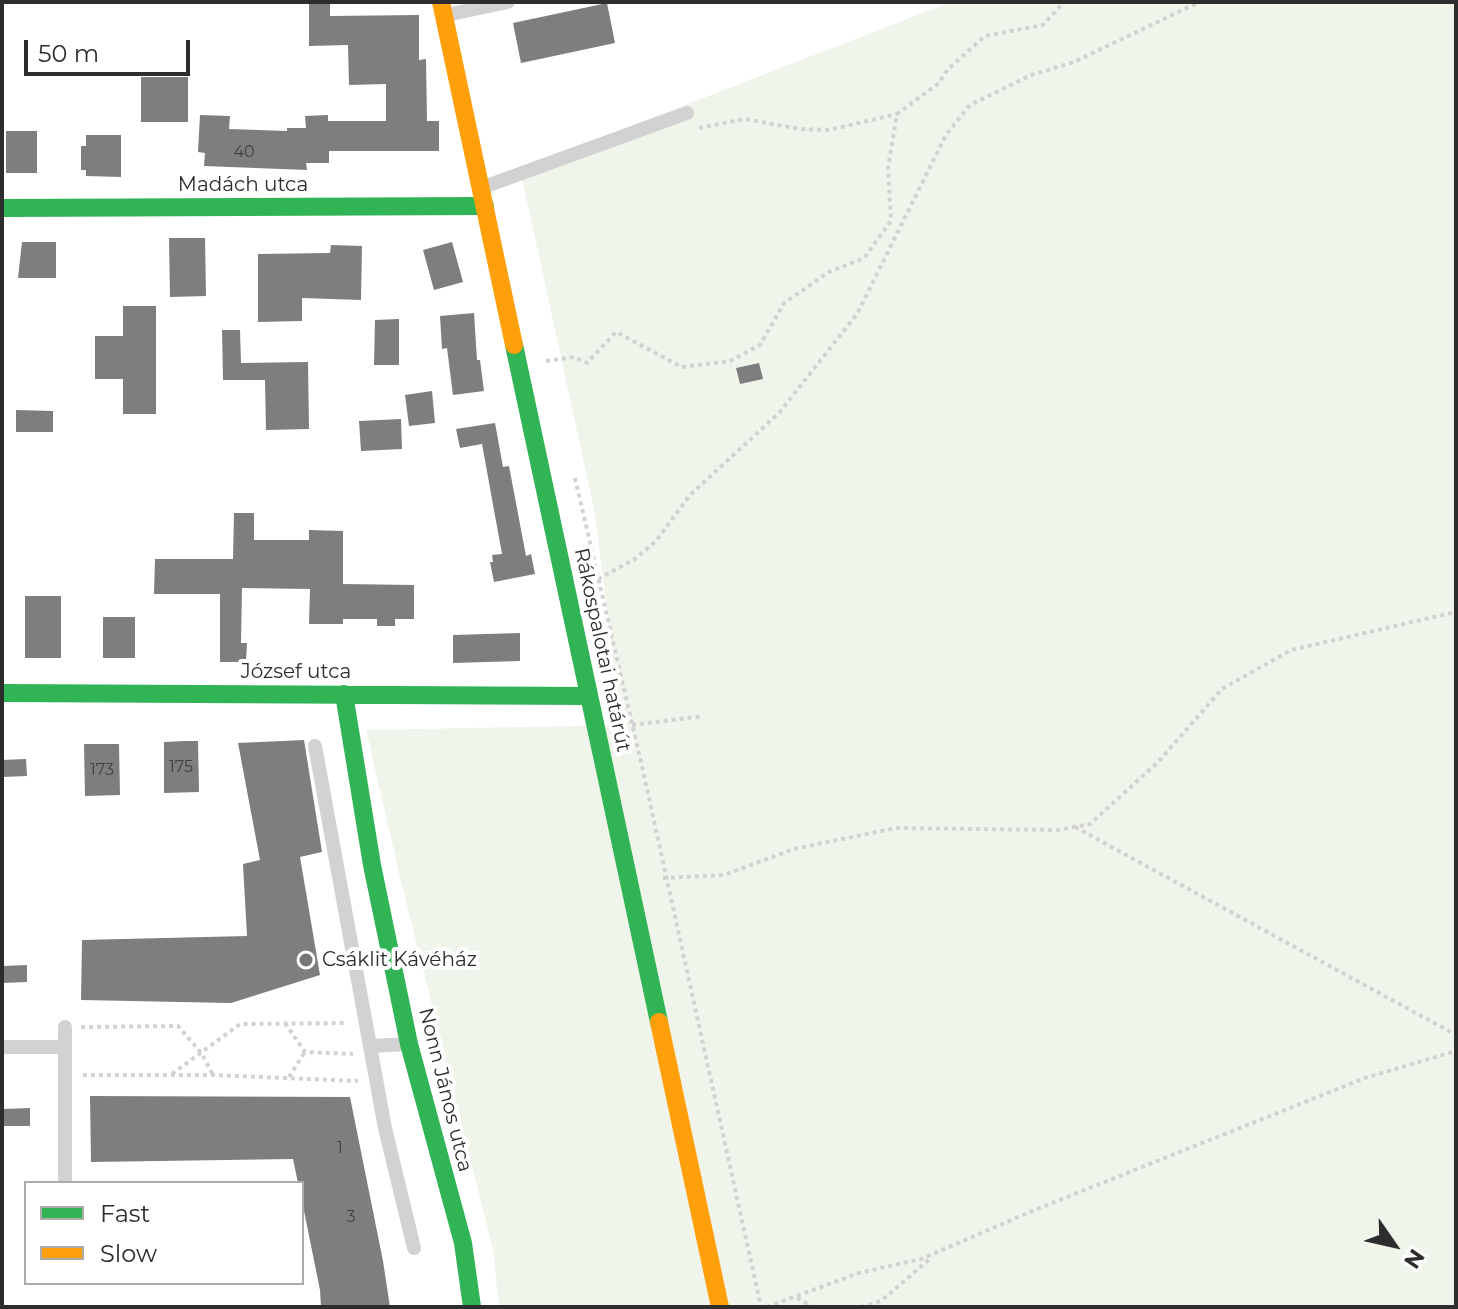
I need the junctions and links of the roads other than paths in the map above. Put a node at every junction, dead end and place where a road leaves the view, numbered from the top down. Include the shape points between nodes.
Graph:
1 (508, 2) edge
2 (443, 9) edge
3 (687, 113) dead end
4 (483, 197) junction
5 (2, 208) edge
6 (2, 693) edge
7 (344, 694) junction
8 (589, 696) junction
9 (315, 746) dead end
10 (65, 1027) road end
11 (409, 1044) junction
12 (2, 1047) edge
13 (65, 1047) junction
14 (370, 1050) junction
15 (65, 1181) edge
16 (414, 1248) dead end
17 (472, 1307) edge
18 (720, 1307) edge

1 - 2 lane
2 - 4 street, Rákospalotai határút
3 - 4 lane
4 - 5 street, Madách utca
4 - 8 street, Rákospalotai határút
6 - 7 street, József utca
7 - 8 street, József utca
7 - 11 street, Nonn János utca
8 - 18 street, Rákospalotai határút
9 - 14 lane
10 - 13 lane
11 - 14 lane
11 - 17 street, Nonn János utca via 463,1243
12 - 13 lane
13 - 15 lane
14 - 16 lane

